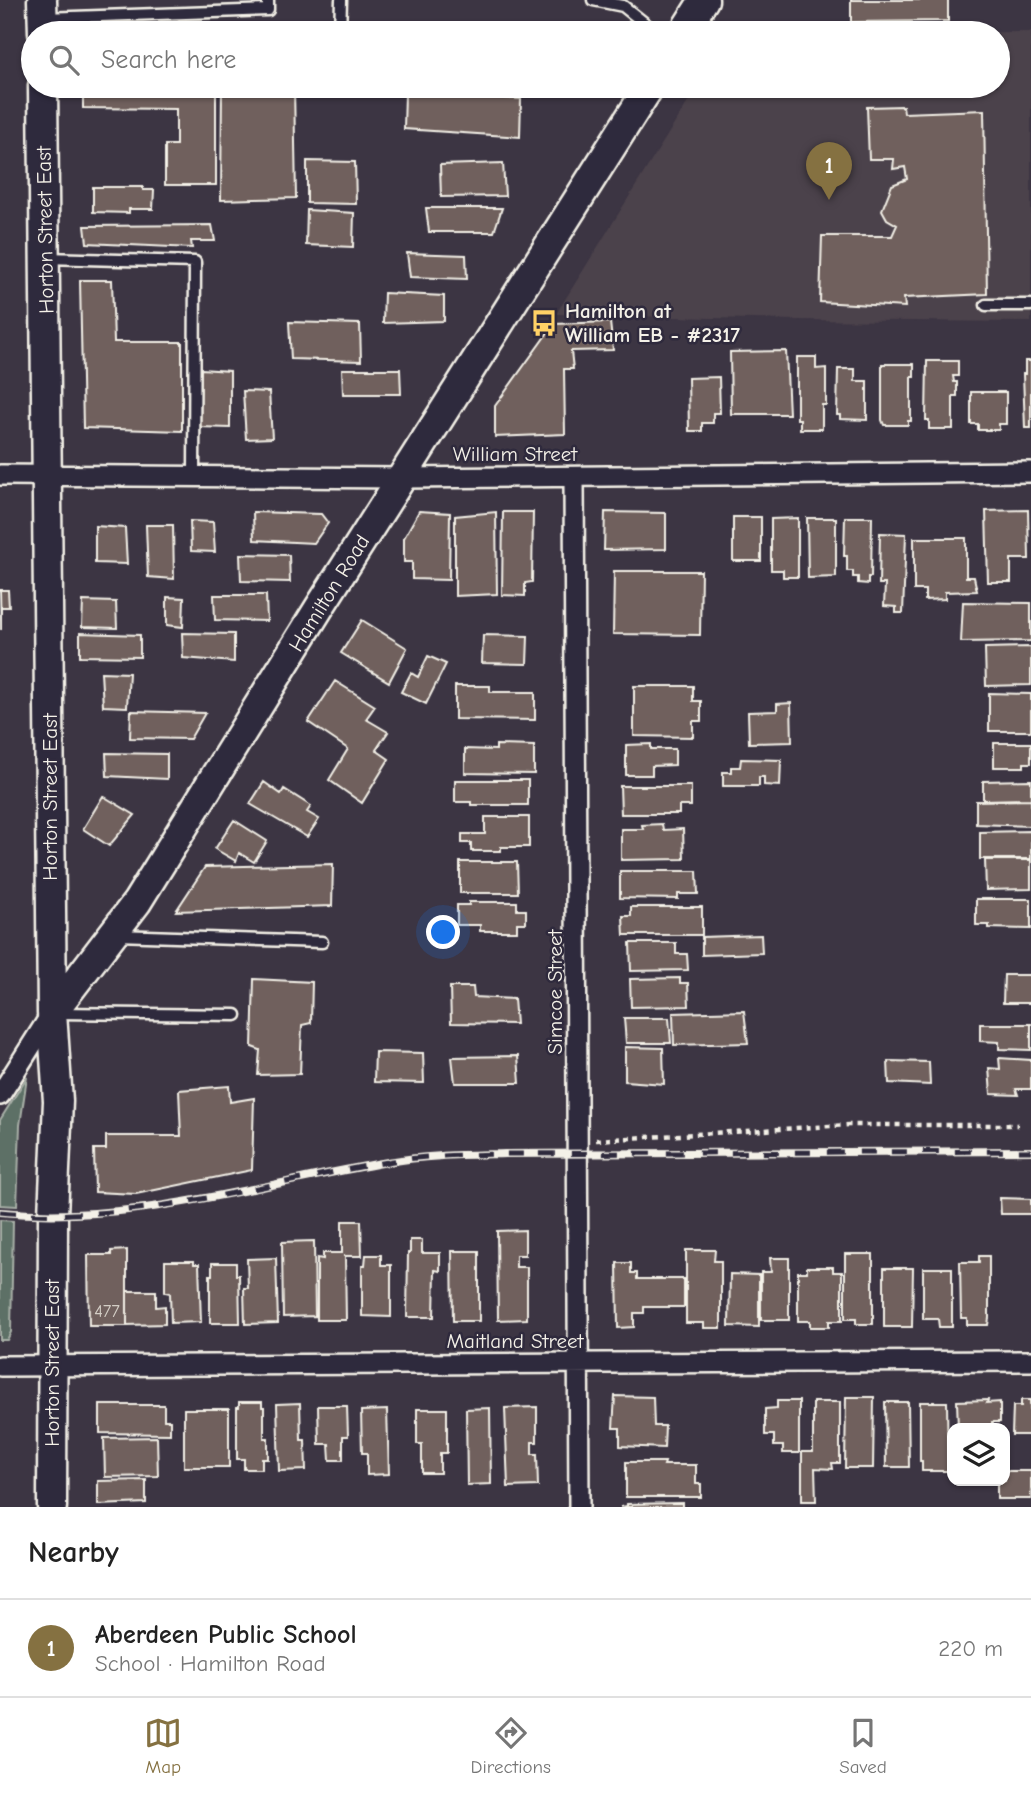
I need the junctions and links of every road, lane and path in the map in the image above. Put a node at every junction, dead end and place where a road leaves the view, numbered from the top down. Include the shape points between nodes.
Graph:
1 (268, 0) edge
2 (341, 0) edge
3 (593, 0) edge
4 (704, 0) edge
5 (42, 13) edge
6 (340, 21) edge
7 (642, 21) edge
8 (691, 21) edge
9 (43, 98) edge
10 (642, 98) edge
11 (45, 258) junction
12 (986, 305) dead end
13 (1031, 305) edge
14 (1031, 472) edge
15 (0, 475) edge
16 (48, 475) junction
17 (194, 476) junction
18 (574, 477) junction
19 (401, 478) junction
20 (113, 935) junction
21 (322, 942) dead end
22 (52, 1013) junction
23 (236, 1015) dead end
24 (0, 1095) edge
25 (1018, 1125) dead end
26 (577, 1141) junction
27 (1031, 1361) edge
28 (578, 1363) junction
29 (0, 1366) edge
30 (52, 1366) junction
31 (52, 1507) edge
32 (579, 1507) edge

1 - 5 lane via 268,10
2 - 6 lane
3 - 7 lane via 623,6
4 - 8 main road
9 - 11 main road, Horton Street East
10 - 19 main road, Hamilton Road
11 - 16 main road, Horton Street East
11 - 17 lane via 195,262
12 - 13 lane
14 - 18 street, William Street
15 - 16 street, William Street
16 - 17 street, William Street
16 - 22 main road, Horton Street East
17 - 19 street, William Street
18 - 19 street, William Street
18 - 26 street, Simcoe Street
19 - 20 main road, Hamilton Road
20 - 21 lane
20 - 22 main road, Hamilton Road
22 - 23 lane
22 - 24 street, Hamilton Road
22 - 30 main road, Horton Street East via 58,1101
25 - 26 path via 848,1125
26 - 28 street, Simcoe Street
27 - 28 street, Maitland Street
28 - 30 street, Maitland Street
28 - 32 street, Simcoe Street
29 - 30 street, Maitland Street
30 - 31 main road, Horton Street East

